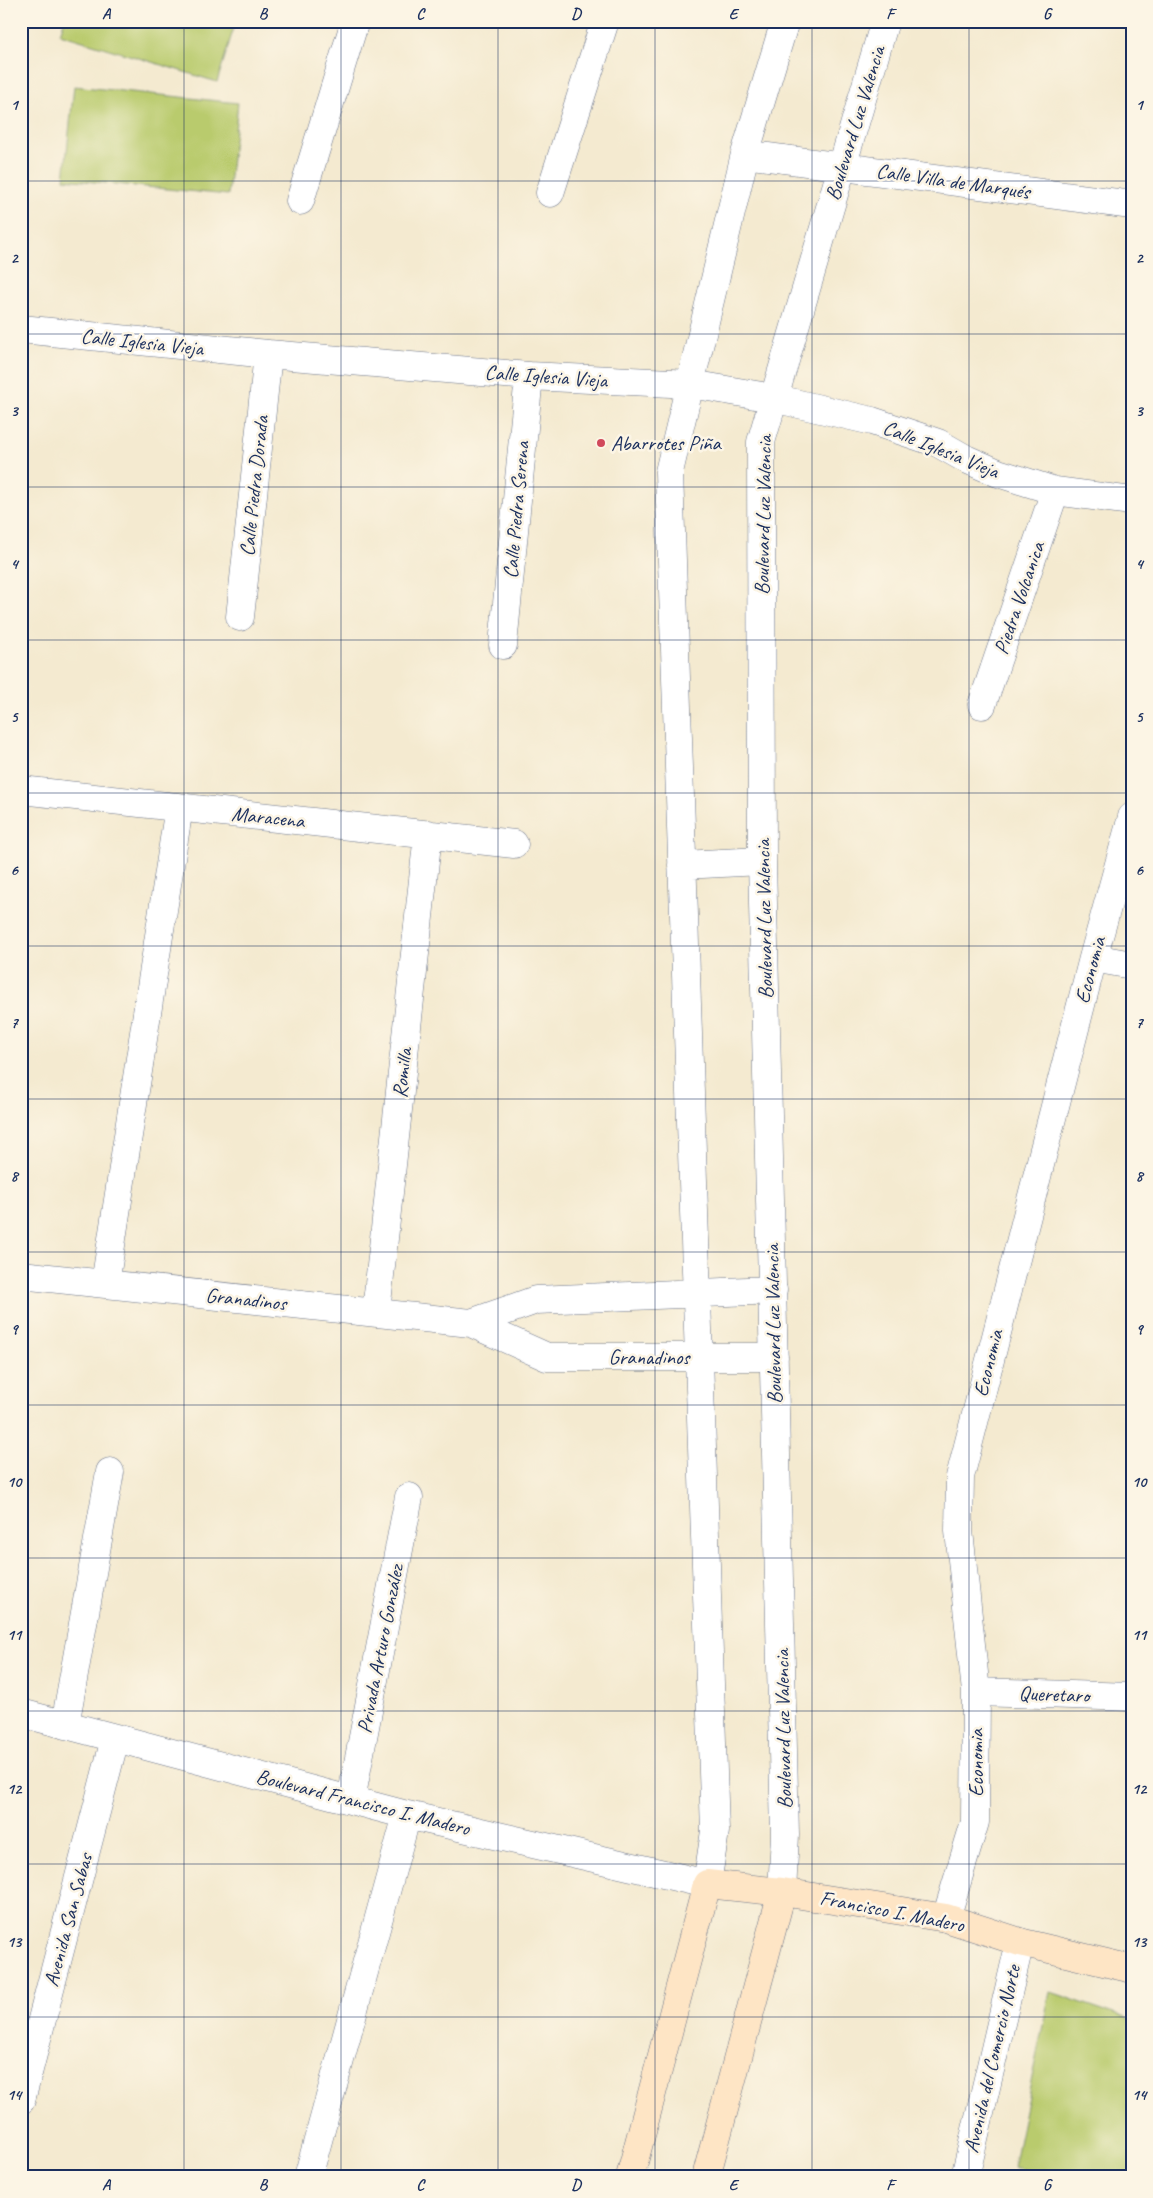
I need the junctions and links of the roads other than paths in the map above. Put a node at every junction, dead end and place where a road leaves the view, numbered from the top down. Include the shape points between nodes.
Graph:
1 (355, 21) edge
2 (605, 21) edge
3 (785, 21) edge
4 (885, 21) edge
5 (745, 154) junction
6 (842, 166) junction
7 (550, 193) dead end
8 (300, 201) dead end
9 (1132, 205) edge
10 (21, 329) edge
11 (268, 354) junction
12 (529, 376) junction
13 (691, 384) junction
14 (773, 398) junction
15 (1055, 491) junction
16 (1132, 501) edge
17 (240, 618) dead end
18 (503, 645) dead end
19 (982, 705) dead end
20 (21, 790) edge
21 (180, 807) junction
22 (1132, 817) edge
23 (428, 834) junction
24 (514, 844) dead end
25 (762, 861) junction
26 (682, 865) junction
27 (1093, 958) junction
28 (1132, 964) edge
29 (21, 1275) edge
30 (105, 1284) junction
31 (773, 1290) junction
32 (697, 1293) junction
33 (376, 1312) junction
34 (471, 1323) junction
35 (699, 1357) junction
36 (774, 1357) junction
37 (110, 1472) dead end
38 (410, 1497) dead end
39 (976, 1692) junction
40 (1132, 1697) edge
41 (21, 1713) edge
42 (64, 1725) junction
43 (114, 1739) junction
44 (351, 1800) junction
45 (407, 1815) junction
46 (707, 1884) junction
47 (782, 1892) junction
48 (946, 1918) junction
49 (1020, 1942) junction
50 (1132, 1969) edge
51 (21, 2100) edge
52 (308, 2177) edge
53 (630, 2177) edge
54 (706, 2177) edge
55 (965, 2177) edge

1 - 8 street
2 - 7 street
3 - 5 street
4 - 6 street, Boulevard Luz Valencia
5 - 6 street, Calle Villa de Marqués
5 - 13 street
6 - 9 street, Calle Villa de Marqués
6 - 14 street, Boulevard Luz Valencia
10 - 11 street, Calle Iglesia Vieja
11 - 12 street, Calle Iglesia Vieja
11 - 17 street, Calle Piedra Dorada
12 - 13 street, Calle Iglesia Vieja
12 - 18 street, Calle Piedra Serena
13 - 14 street, Calle Iglesia Vieja
13 - 26 street via 669,472
14 - 15 street, Calle Iglesia Vieja via 872,421 938,443 998,473
14 - 25 street, Boulevard Luz Valencia via 760,442
15 - 16 street, Calle Iglesia Vieja
15 - 19 street, Piedra Volcanica
20 - 21 street, Maracena
21 - 23 street, Maracena
21 - 30 street
22 - 27 street, Economia
23 - 24 street, Maracena
23 - 33 street, Romilla
25 - 26 street
25 - 31 street, Boulevard Luz Valencia
26 - 32 street
27 - 28 street
27 - 39 street, Economia via 960,1477 959,1531
29 - 30 street, Granadinos
30 - 33 street, Granadinos
31 - 32 street, Granadinos
31 - 36 street, Boulevard Luz Valencia
32 - 34 street, Granadinos via 536,1300
32 - 35 street
33 - 34 street, Granadinos
34 - 35 street, Granadinos via 546,1357
35 - 36 street, Granadinos
35 - 46 street via 715,1831
36 - 47 street, Boulevard Luz Valencia via 785,1835
37 - 42 street
38 - 44 street, Privada Arturo González
39 - 40 street, Queretaro
39 - 48 street, Economia via 976,1822
41 - 42 street, Boulevard Francisco I. Madero
42 - 43 street, Boulevard Francisco I. Madero
43 - 44 street, Boulevard Francisco I. Madero
43 - 51 street, Avenida San Sabas
44 - 45 street, Boulevard Francisco I. Madero
45 - 46 street, Boulevard Francisco I. Madero
45 - 52 street
46 - 47 street, Francisco I. Madero
46 - 53 street
47 - 48 street, Francisco I. Madero
47 - 54 street
48 - 49 street, Francisco I. Madero
49 - 50 street, Francisco I. Madero
49 - 55 street, Avenida del Comercio Norte

